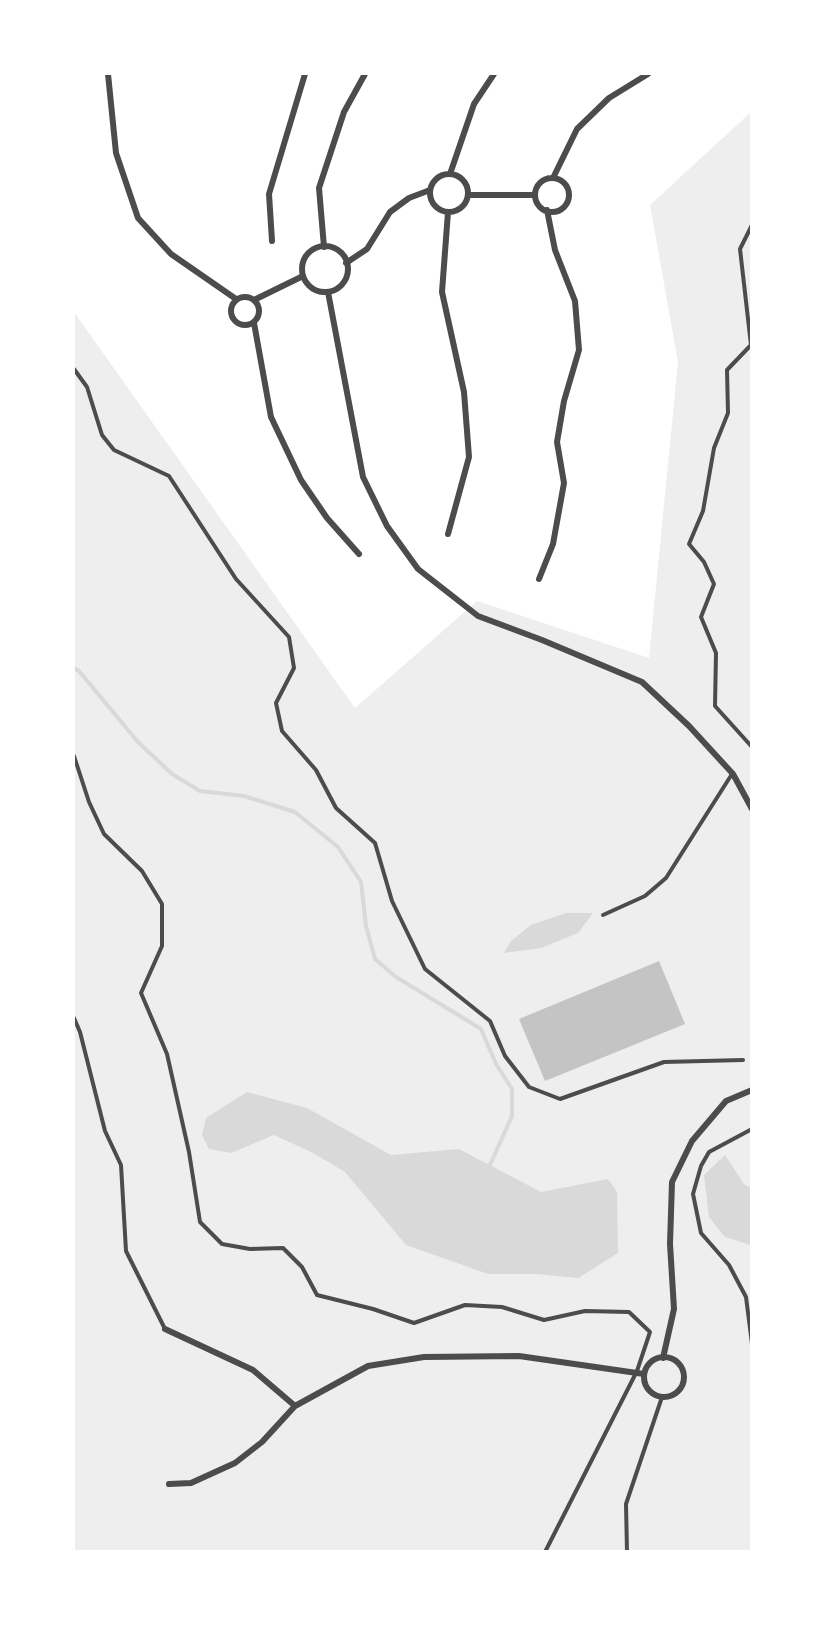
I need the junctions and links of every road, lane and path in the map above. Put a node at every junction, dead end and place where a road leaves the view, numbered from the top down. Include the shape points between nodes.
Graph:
1 (109, 74) edge
2 (305, 74) edge
3 (365, 74) edge
4 (494, 74) edge
5 (648, 74) edge
6 (450, 174) junction
7 (553, 178) junction
8 (430, 190) junction
9 (468, 195) junction
10 (535, 195) junction
11 (547, 210) junction
12 (448, 212) junction
13 (752, 225) edge
14 (272, 241) dead end
15 (324, 247) junction
16 (346, 263) junction
17 (303, 276) junction
18 (328, 292) junction
19 (236, 299) junction
20 (254, 300) junction
21 (254, 323) junction
22 (74, 369) edge
23 (448, 534) dead end
24 (359, 554) dead end
25 (539, 579) dead end
26 (752, 747) edge
27 (74, 756) edge
28 (733, 774) junction
29 (752, 809) edge
30 (603, 915) dead end
31 (74, 1018) edge
32 (743, 1060) dead end
33 (752, 1090) edge
34 (752, 1129) edge
35 (165, 1329) joint
36 (752, 1344) edge
37 (663, 1358) junction
38 (641, 1373) junction
39 (662, 1397) junction
40 (295, 1406) junction
41 (169, 1484) dead end
42 (545, 1551) edge
43 (627, 1551) edge

1 - 19 street via 116,153 138,218 171,254
2 - 14 street via 269,194
3 - 15 street via 344,112 319,189
4 - 6 street via 474,104
5 - 7 street via 609,98 577,129
6 - 8 street via 439,176
6 - 9 street via 466,183
7 - 10 street via 543,181
7 - 11 street via 567,187 568,197 563,207
8 - 12 street via 433,202
8 - 16 street via 409,198 390,212 367,249
9 - 10 street
9 - 12 street via 459,209
10 - 11 street via 539,205
11 - 25 street via 555,250 575,301 579,350 557,442 564,483 553,544
12 - 23 street via 442,292 464,392 469,458
13 - 26 lane via 740,249 751,345 727,370 728,413 714,448 703,512 689,544 704,562 714,584 701,617 716,652 715,706
15 - 16 street via 338,251
15 - 17 street via 306,256
16 - 18 street via 346,278
17 - 18 street via 315,290
17 - 20 street
18 - 28 street via 363,477 387,526 418,569 478,616 642,682
19 - 20 street via 245,296
19 - 21 street via 231,308 232,318 239,324
20 - 21 street via 259,311
21 - 24 street via 271,417 301,480
22 - 32 lane via 87,387 102,435 114,450 170,476 236,579 289,637 294,668 276,703 282,731 316,770 336,808 375,843 392,901 425,969 490,1021 505,1056 529,1087 560,1099 664,1062
27 - 38 lane via 104,834 142,871 162,904 162,946 141,993 167,1054 200,1222 222,1244 250,1249 283,1248 302,1268 317,1295 414,1323 465,1305 502,1307 544,1320 585,1311 629,1312 650,1332
28 - 29 street
28 - 30 lane via 666,878 645,896
31 - 35 lane via 105,1131 121,1165 126,1251
33 - 37 street via 726,1101 692,1142 672,1182 674,1309
34 - 36 lane via 710,1152 701,1166 693,1194 701,1233 729,1265 746,1297
35 - 40 street via 253,1370
37 - 38 street via 650,1362
37 - 39 street via 675,1361 683,1378 674,1394
38 - 39 street via 646,1387
38 - 40 street via 519,1356 424,1357 368,1366
38 - 42 lane
39 - 43 lane via 626,1504
40 - 41 street via 262,1442 235,1463 191,1483

